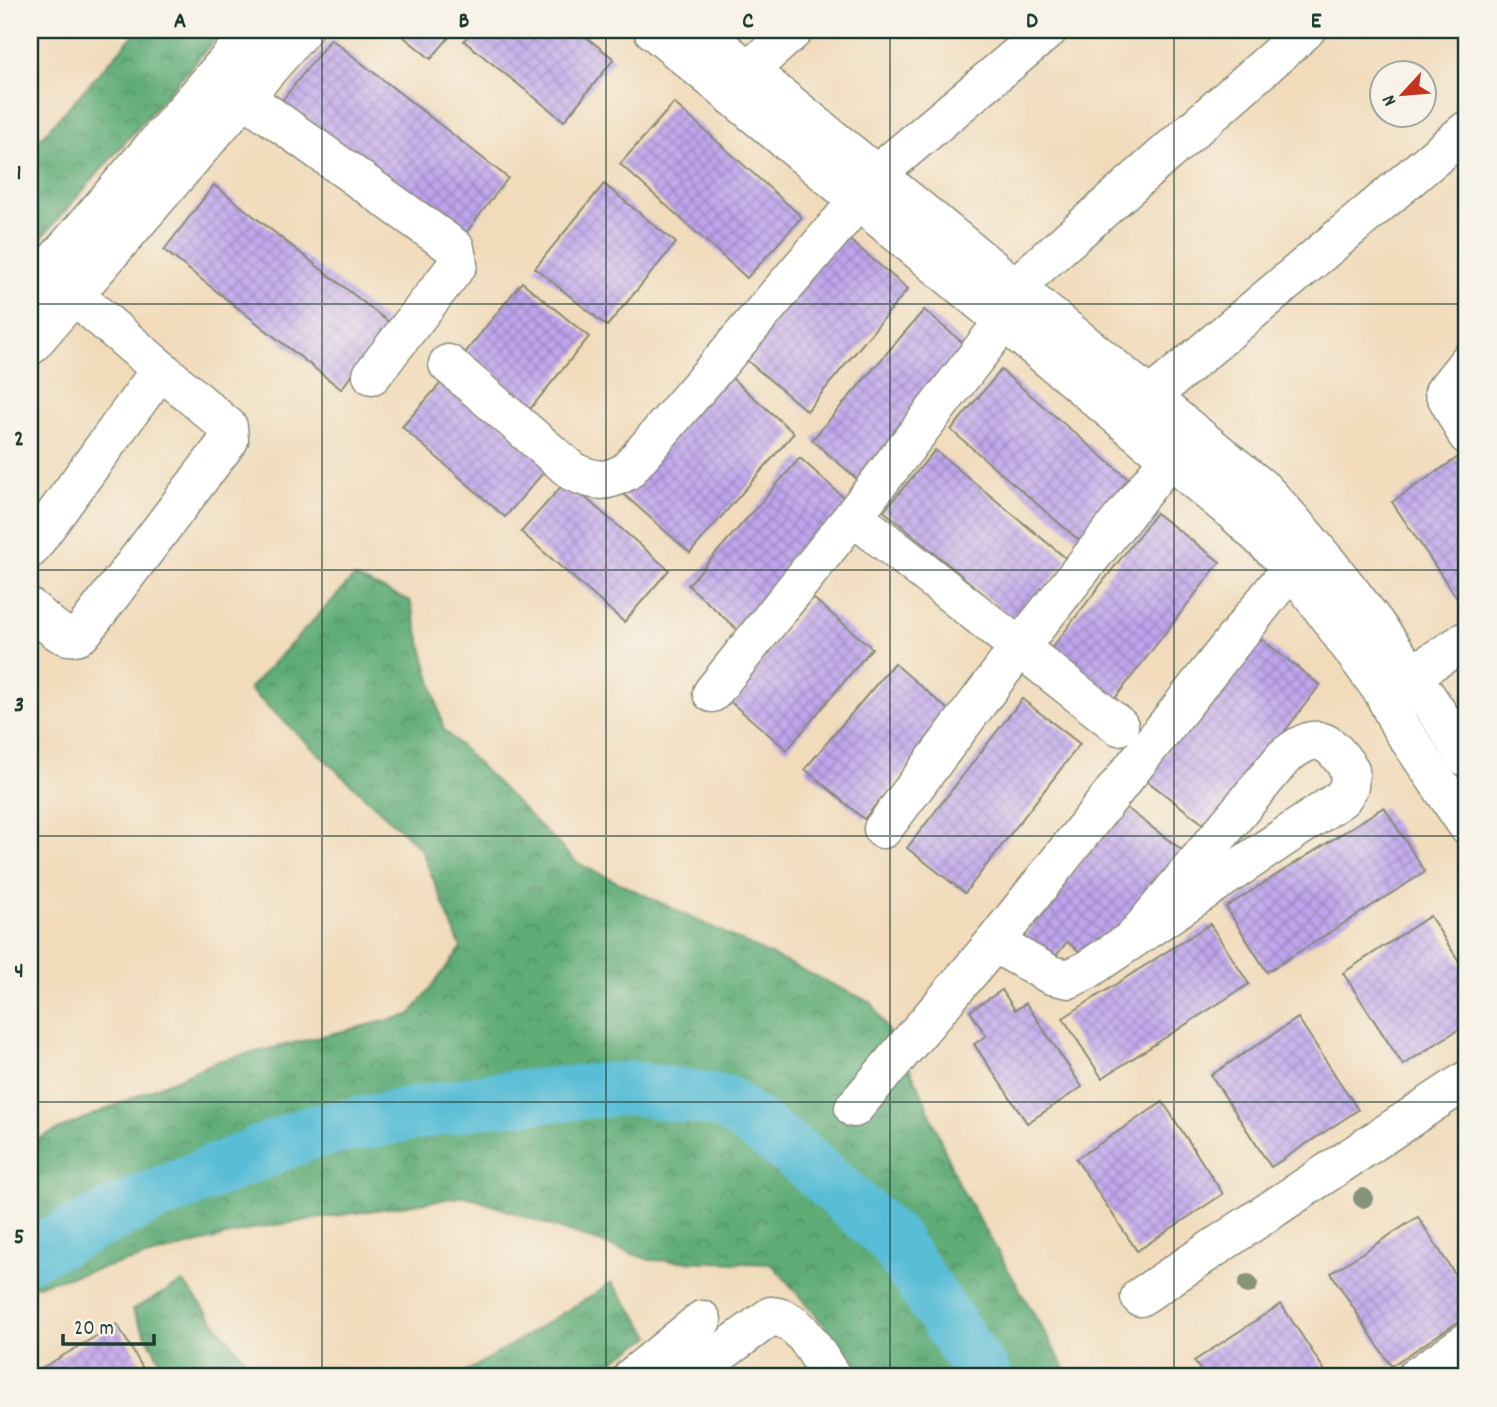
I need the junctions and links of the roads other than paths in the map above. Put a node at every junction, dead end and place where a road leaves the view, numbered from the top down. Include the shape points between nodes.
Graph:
1 (302, 30) edge
2 (653, 30) edge
3 (699, 30) edge
4 (794, 30) edge
5 (1048, 30) edge
6 (1306, 30) edge
7 (233, 37) edge
8 (749, 70) junction
9 (244, 97) junction
10 (1467, 130) edge
11 (867, 188) junction
12 (30, 290) edge
13 (74, 295) junction
14 (1010, 304) junction
15 (30, 346) edge
16 (1467, 363) edge
17 (448, 364) dead end
18 (161, 369) junction
19 (372, 376) dead end
20 (1150, 397) junction
21 (1467, 435) edge
22 (1169, 459) junction
23 (853, 516) junction
24 (1285, 545) junction
25 (30, 549) edge
26 (30, 608) edge
27 (1467, 640) edge
28 (1019, 648) junction
29 (1398, 684) junction
30 (712, 693) dead end
31 (1119, 726) dead end
32 (1467, 758) edge
33 (1467, 825) edge
34 (883, 829) dead end
35 (1134, 938) junction
36 (994, 943) junction
37 (1467, 1080) edge
38 (854, 1108) dead end
39 (1140, 1297) dead end
40 (702, 1320) dead end
41 (1467, 1342) edge
42 (632, 1377) edge
43 (688, 1377) edge
44 (832, 1377) edge
45 (1416, 1377) edge

1 - 9 street
2 - 11 street
3 - 8 street
4 - 8 street
5 - 11 street
6 - 14 street
7 - 12 street
8 - 11 street
9 - 13 street
9 - 19 street via 455,248 458,264
10 - 20 street
11 - 14 street
11 - 17 street via 627,471 617,477 598,482 573,472
13 - 15 street
13 - 18 street
14 - 20 street
14 - 22 street
14 - 23 street
16 - 21 street via 1444,391
18 - 25 street
18 - 26 street via 228,426 229,440 82,633 66,637
20 - 24 street via 1264,490
22 - 24 street via 1238,516
22 - 28 street
23 - 28 street
23 - 30 street
24 - 29 street
24 - 36 street
27 - 29 street
28 - 31 street
28 - 34 street
29 - 32 street
29 - 33 street via 1400,726
35 - 35 street via 1342,798 1349,787 1350,769 1336,750 1316,740 1303,742 1284,757
35 - 36 street via 1069,979 1051,975
36 - 38 street
37 - 39 street
40 - 42 street
41 - 45 street
43 - 44 street via 771,1316 795,1324

